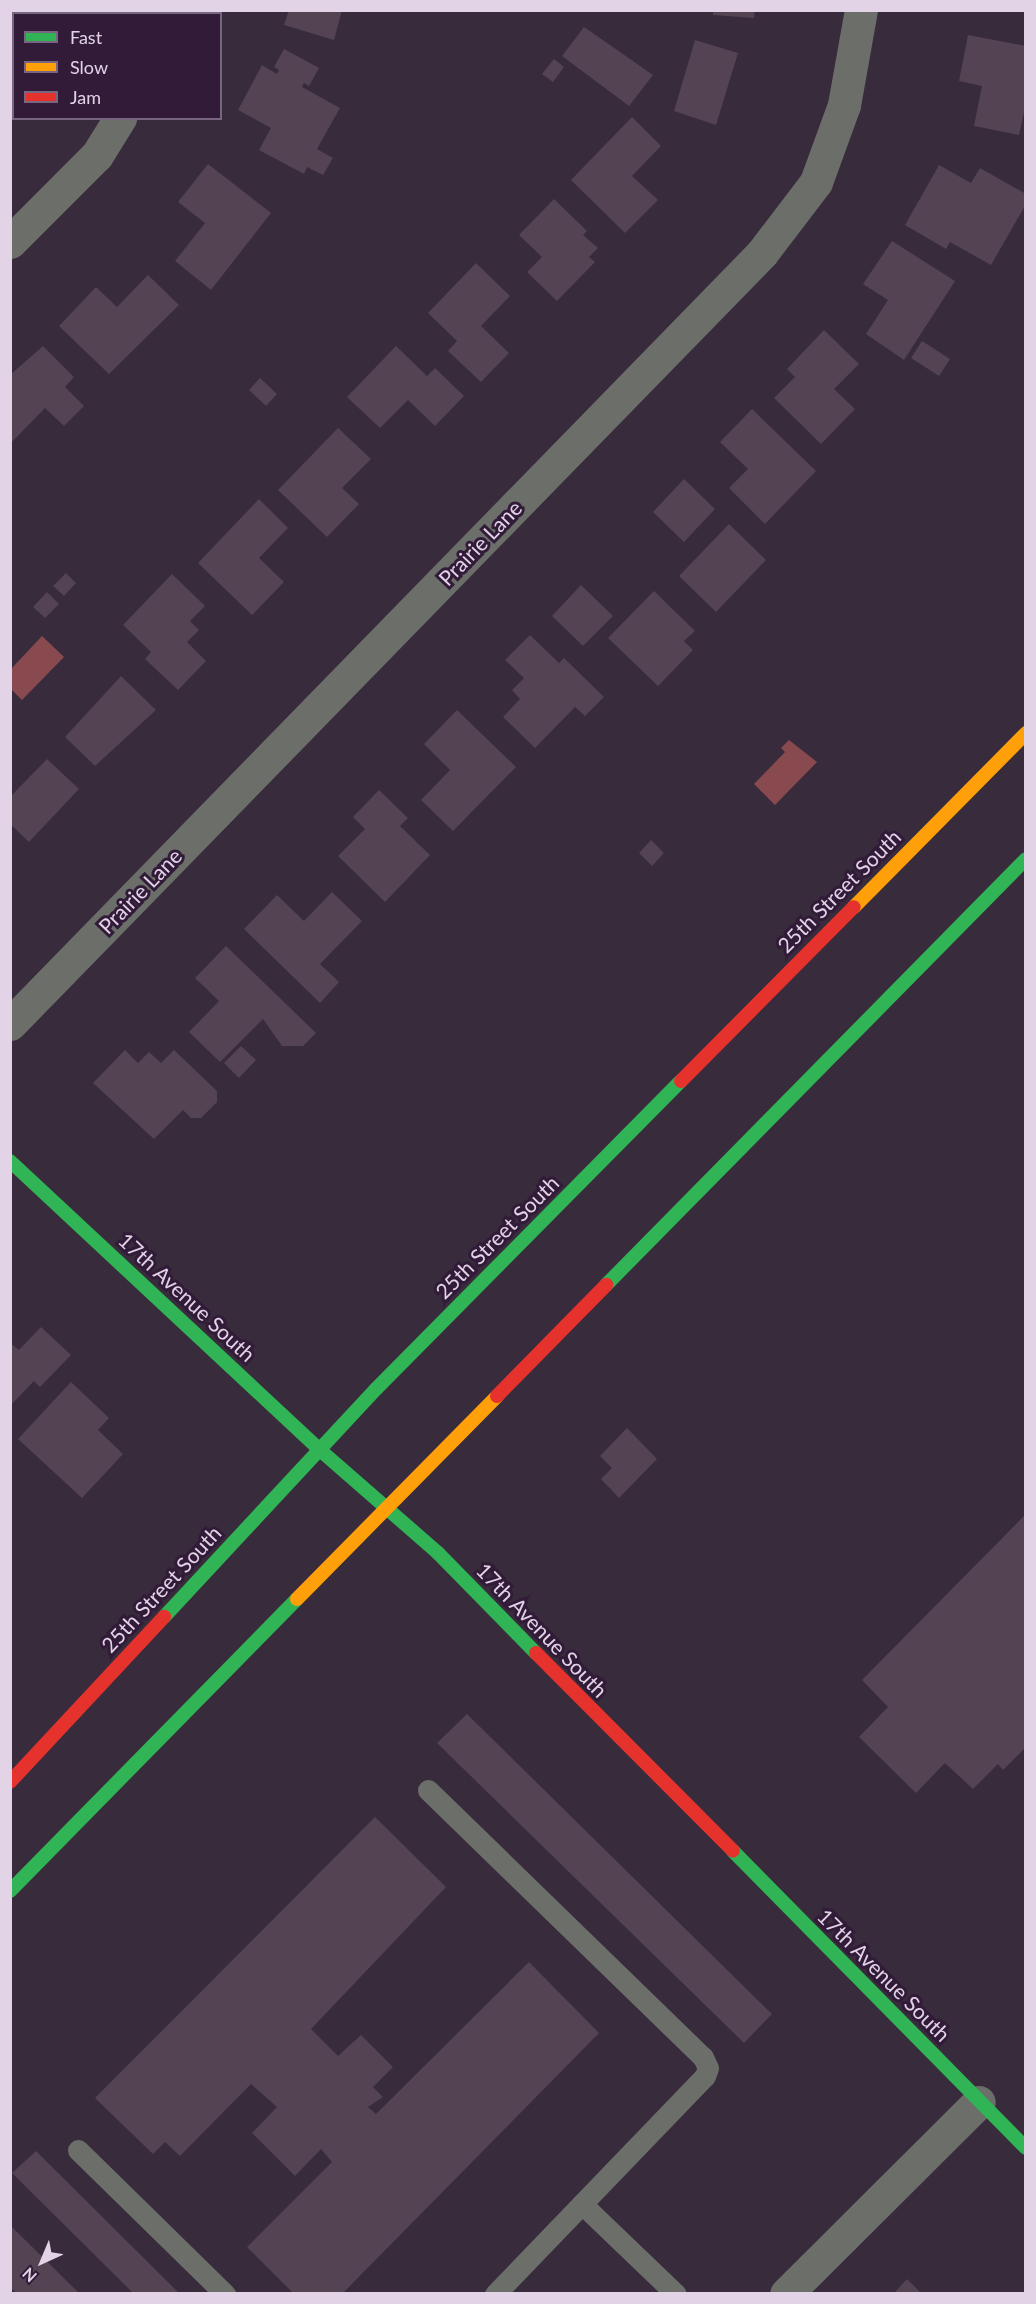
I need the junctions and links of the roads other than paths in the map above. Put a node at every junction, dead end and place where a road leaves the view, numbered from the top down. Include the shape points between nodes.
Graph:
1 (861, 10) edge
2 (119, 120) edge
3 (10, 242) edge
4 (1026, 733) edge
5 (1026, 859) edge
6 (10, 1024) edge
7 (10, 1161) edge
8 (320, 1450) junction
9 (389, 1508) junction
10 (10, 1782) edge
11 (428, 1790) dead end
12 (10, 1891) edge
13 (979, 2102) junction
14 (1026, 2148) edge
15 (78, 2150) dead end
16 (582, 2204) junction
17 (225, 2294) edge
18 (495, 2294) edge
19 (676, 2294) edge
20 (786, 2294) edge

1 - 6 street, Prairie Lane via 844,105 816,183 762,253
2 - 3 street via 97,155
4 - 8 main road, 25th Street South
5 - 9 main road
7 - 8 main road, 17th Avenue South
8 - 9 main road, 17th Avenue South
8 - 10 main road, 25th Street South
9 - 12 main road
9 - 13 main road, 17th Avenue South
11 - 16 lane via 703,2057 708,2068 705,2076
13 - 14 main road, 17th Avenue South
13 - 20 street
15 - 17 lane
16 - 18 lane
16 - 19 lane

